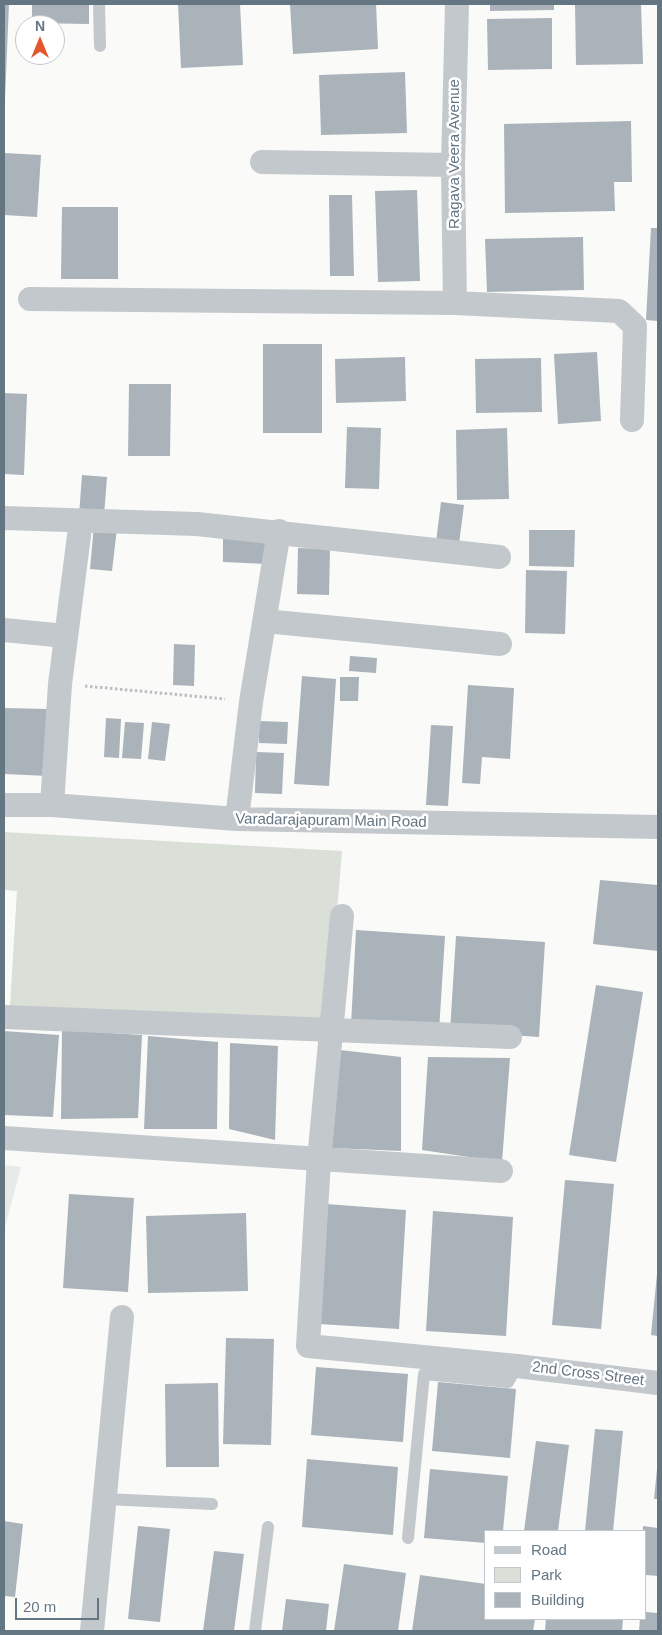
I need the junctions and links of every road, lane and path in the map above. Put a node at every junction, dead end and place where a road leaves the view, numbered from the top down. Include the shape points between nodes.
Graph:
1 (99, 4) edge
2 (457, 4) edge
3 (100, 46) dead end
4 (262, 162) dead end
5 (453, 165) junction
6 (30, 299) dead end
7 (455, 304) junction
8 (632, 420) dead end
9 (4, 518) edge
10 (81, 520) junction
11 (279, 531) junction
12 (500, 557) dead end
13 (265, 621) junction
14 (4, 630) edge
15 (65, 636) junction
16 (500, 644) dead end
17 (60, 684) junction
18 (251, 702) junction
19 (4, 805) edge
20 (52, 805) junction
21 (237, 819) junction
22 (658, 827) edge
23 (342, 916) dead end
24 (4, 1017) edge
25 (331, 1028) junction
26 (510, 1037) dead end
27 (4, 1138) edge
28 (318, 1160) junction
29 (501, 1171) dead end
30 (122, 1317) dead end
31 (517, 1366) junction
32 (658, 1383) edge
33 (105, 1498) junction
34 (212, 1504) dead end
35 (268, 1527) dead end
36 (408, 1538) dead end
37 (92, 1631) edge
38 (255, 1631) edge

1 - 3 lane
2 - 5 street, Ragava Veera Avenue
4 - 5 street
5 - 7 street, Ragava Veera Avenue
6 - 7 street
7 - 8 street via 619,311 635,326
9 - 10 street
10 - 11 street
10 - 15 street
11 - 12 street
11 - 13 street
13 - 16 street
13 - 18 street
14 - 15 street
15 - 17 street
17 - 18 path
17 - 20 street
18 - 21 street
19 - 20 street, Varadarajapuram Main Road
20 - 21 street, Varadarajapuram Main Road
21 - 22 street, Varadarajapuram Main Road
23 - 25 street
24 - 25 street
25 - 26 street
25 - 28 street
27 - 28 street
28 - 29 street
28 - 31 street, 2nd Cross Street via 308,1346
30 - 33 street
31 - 32 street, 2nd Cross Street
31 - 36 lane via 508,1382 424,1374
33 - 34 lane
33 - 37 street
35 - 38 lane

